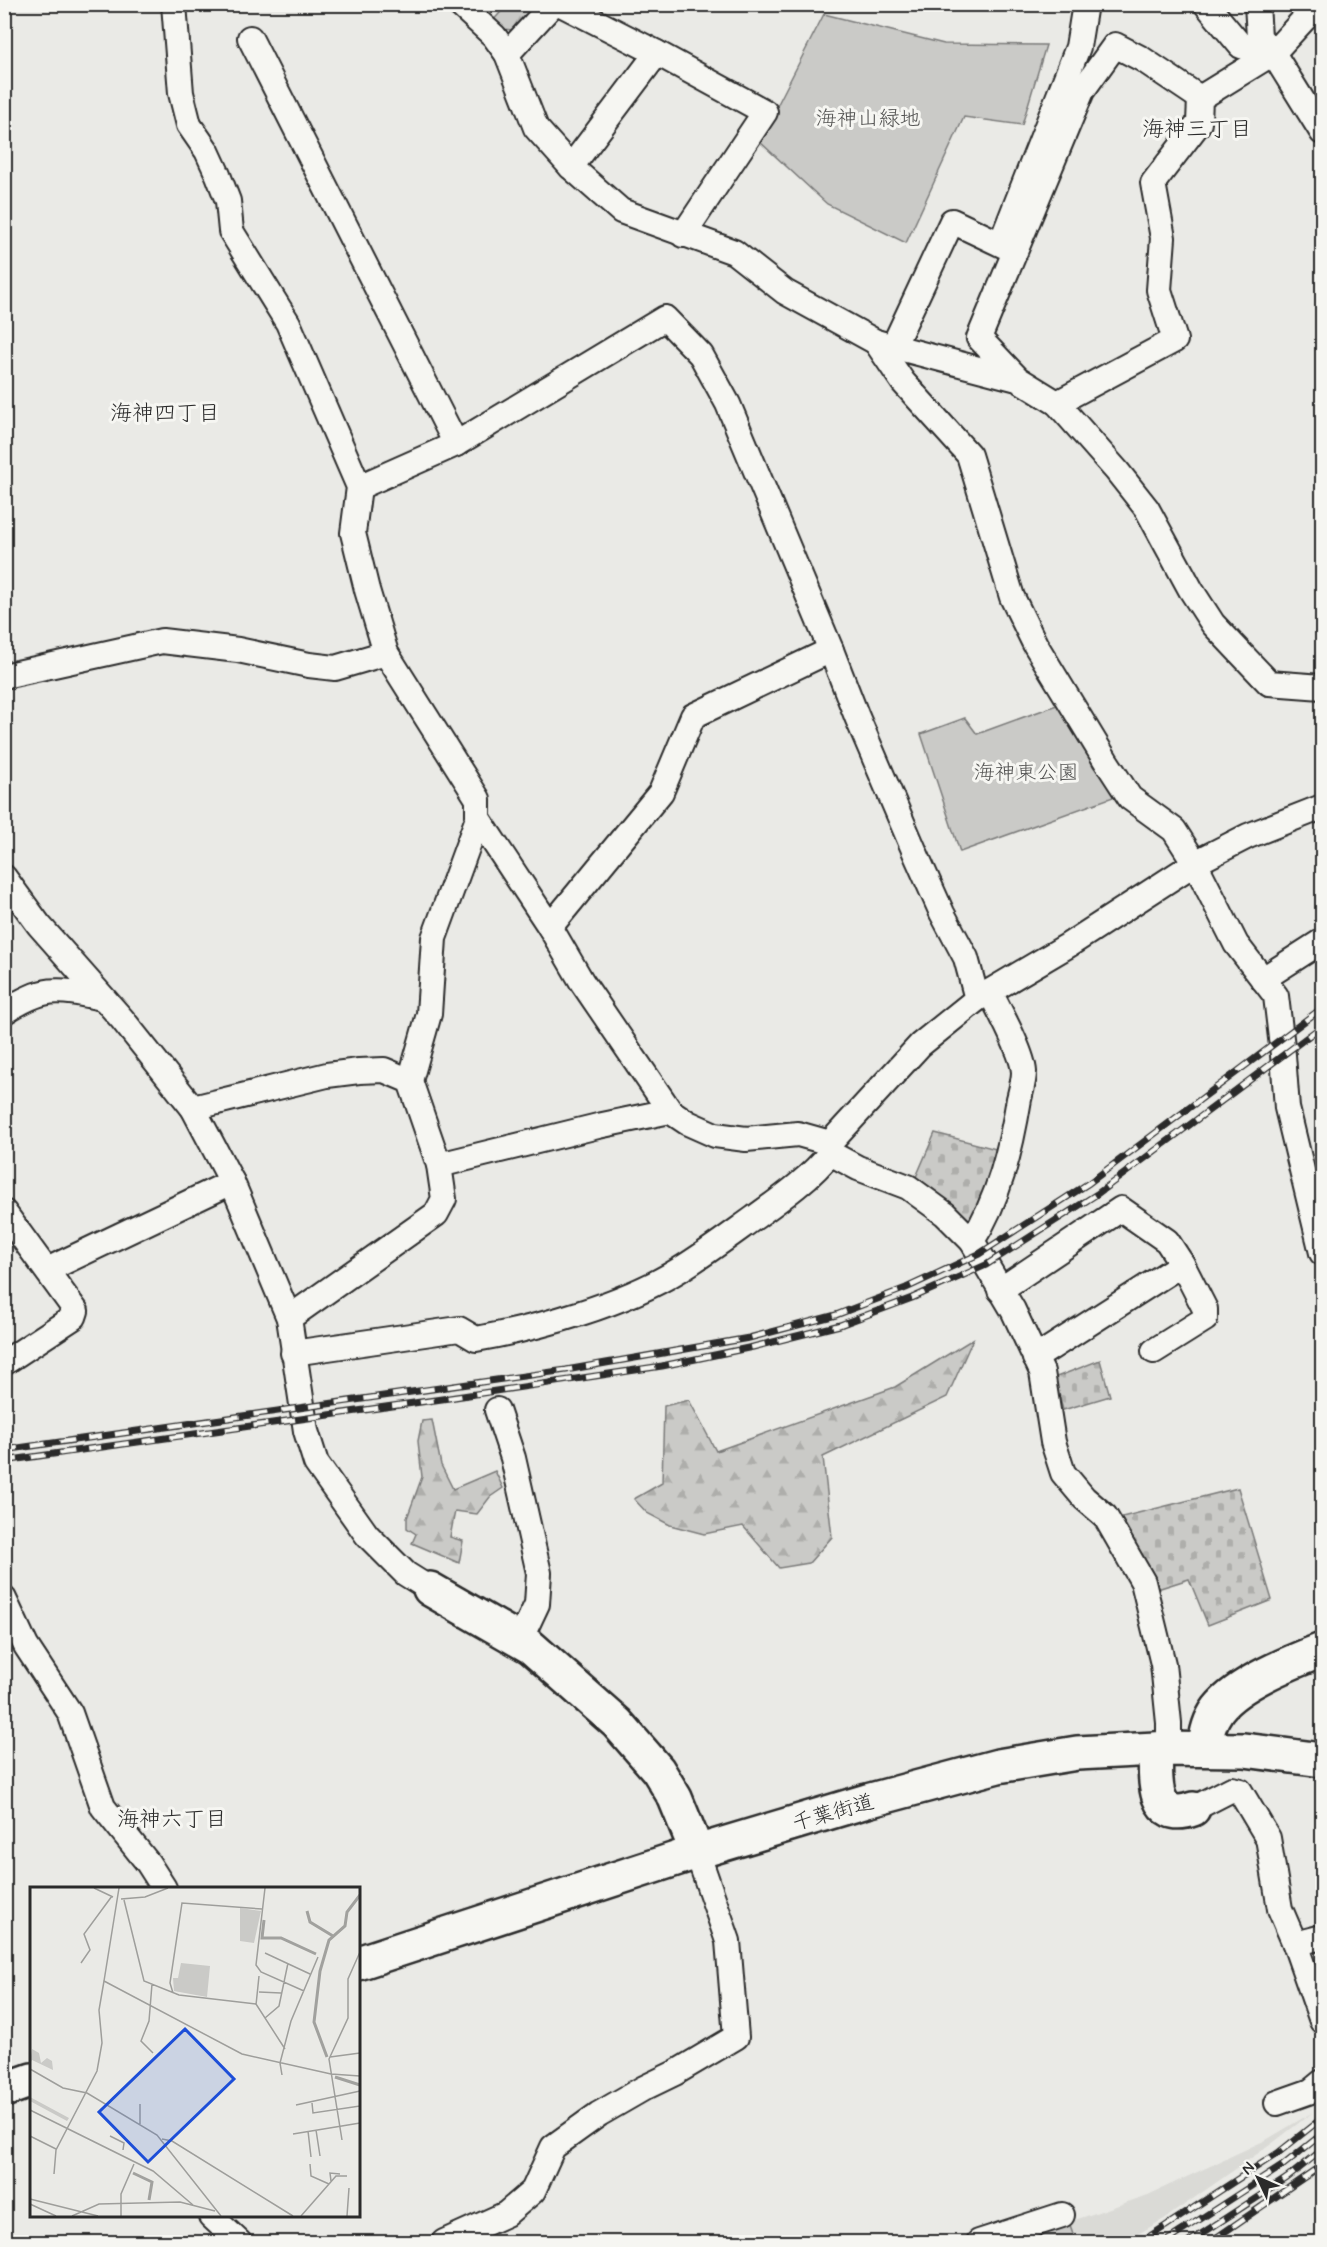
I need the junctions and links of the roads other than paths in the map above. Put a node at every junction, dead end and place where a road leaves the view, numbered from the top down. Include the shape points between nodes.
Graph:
1 (174, 4) edge
2 (459, 4) edge
3 (554, 4) edge
4 (561, 4) edge
5 (1085, 4) edge
6 (1206, 4) edge
7 (1257, 4) edge
8 (1318, 4) edge
9 (249, 38) dead end
10 (1273, 52) junction
11 (657, 53) junction
12 (507, 54) junction
13 (1200, 98) junction
14 (1323, 132) edge
15 (571, 167) junction
16 (683, 235) junction
17 (1008, 247) junction
18 (884, 344) junction
19 (1018, 379) junction
20 (1057, 403) junction
21 (456, 444) junction
22 (359, 487) junction
23 (831, 650) junction
24 (386, 653) junction
25 (4, 676) edge
26 (1323, 687) edge
27 (1323, 807) edge
28 (478, 818) junction
29 (1195, 863) junction
30 (4, 877) edge
31 (550, 927) junction
32 (1323, 941) edge
33 (1263, 979) junction
34 (983, 995) junction
35 (102, 998) junction
36 (4, 1012) edge
37 (410, 1081) junction
38 (194, 1108) junction
39 (670, 1111) junction
40 (830, 1148) junction
41 (439, 1165) junction
42 (232, 1182) junction
43 (4, 1212) edge
44 (972, 1242) junction
45 (1323, 1253) edge
46 (1182, 1264) junction
47 (47, 1270) junction
48 (1000, 1290) junction
49 (289, 1318) junction
50 (1154, 1351) dead end
51 (292, 1353) junction
52 (1035, 1358) junction
53 (4, 1363) edge
54 (497, 1410) dead end
55 (430, 1589) joint
56 (4, 1599) edge
57 (520, 1640) junction
58 (1323, 1650) edge
59 (1162, 1749) junction
60 (1205, 1749) junction
61 (1323, 1760) edge
62 (1193, 1809) joint
63 (697, 1852) junction
64 (163, 1887) edge
65 (1323, 1937) edge
66 (1295, 1944) junction
67 (360, 1963) edge
68 (1323, 2021) edge
69 (30, 2081) edge
70 (1323, 2082) edge
71 (4, 2090) edge
72 (1277, 2103) dead end
73 (1062, 2215) dead end
74 (212, 2217) edge
75 (239, 2242) edge
76 (444, 2242) edge
77 (979, 2242) edge

1 - 22 street via 181,93 189,125 218,175 228,201 231,231 288,323
2 - 12 street via 494,36
3 - 12 street
4 - 11 street
5 - 17 street via 1078,47
6 - 10 street via 1242,46
7 - 10 street via 1259,37
8 - 10 street
9 - 21 street
10 - 13 street
10 - 14 street
11 - 15 street
11 - 16 street via 765,112
12 - 15 street via 537,128
13 - 17 street via 1115,45 1082,91
13 - 20 street via 1199,123 1153,183 1163,238 1160,291 1175,340
15 - 16 street via 621,211
16 - 18 street via 734,252 785,292
17 - 18 street via 952,221
17 - 19 street via 979,338
18 - 19 street
18 - 29 street via 903,382 969,455 1011,597 1035,644 1130,798 1174,830
19 - 20 street
20 - 26 street via 1147,508 1213,624 1269,683
21 - 22 street
21 - 23 street via 665,318 701,355 728,404
22 - 24 street via 353,533
23 - 31 street via 693,716 661,792
23 - 34 street via 917,857
24 - 25 street via 334,668 162,641
24 - 28 street via 478,799
27 - 29 street via 1248,836
28 - 31 street
28 - 37 street via 434,938 429,1014
29 - 33 street via 1236,944
29 - 34 street
30 - 35 street via 39,925
31 - 39 street via 582,982
32 - 33 street
33 - 45 street via 1276,996 1287,1108
34 - 40 street via 920,1045
34 - 44 street via 1012,1037 1024,1071 1001,1180
35 - 36 street via 49,990
35 - 38 street
37 - 38 street via 384,1071 359,1071 327,1075
37 - 41 street
38 - 42 street
39 - 40 street via 715,1135 746,1139 798,1134
39 - 41 street
40 - 44 street via 858,1168 908,1187 945,1214
40 - 51 street via 823,1162 772,1205 677,1271 630,1294 513,1333 476,1339 459,1329
41 - 49 street via 444,1199 435,1214
42 - 47 street
42 - 49 street
43 - 47 street
44 - 48 street
46 - 48 street via 1167,1241 1121,1209
46 - 50 street via 1205,1309 1205,1319
46 - 52 street
47 - 53 street via 74,1306 74,1317
48 - 52 street
49 - 51 street
51 - 55 street via 316,1463 367,1535 406,1574
52 - 59 street via 1042,1372 1053,1442 1063,1473 1105,1516 1143,1582 1163,1664 1168,1723
54 - 57 street via 513,1458 539,1573 537,1604
55 - 57 main road
56 - 64 street via 26,1646 70,1713 103,1807
57 - 63 main road via 617,1723 658,1770 675,1798
58 - 60 main road via 1262,1677 1224,1703 1207,1731
59 - 60 main road, 千葉街道
59 - 62 main road via 1156,1791 1162,1803 1181,1813
59 - 63 main road, 千葉街道 via 1077,1753 974,1771
60 - 61 main road, 千葉街道
62 - 66 street via 1232,1790 1245,1797 1268,1838 1280,1910
63 - 67 main road, 千葉街道
63 - 76 street via 728,1941 736,2037 599,2114 553,2147 533,2191 506,2214
65 - 66 street
66 - 68 street
69 - 71 main road
70 - 72 street via 1311,2091
73 - 77 street
74 - 75 street

